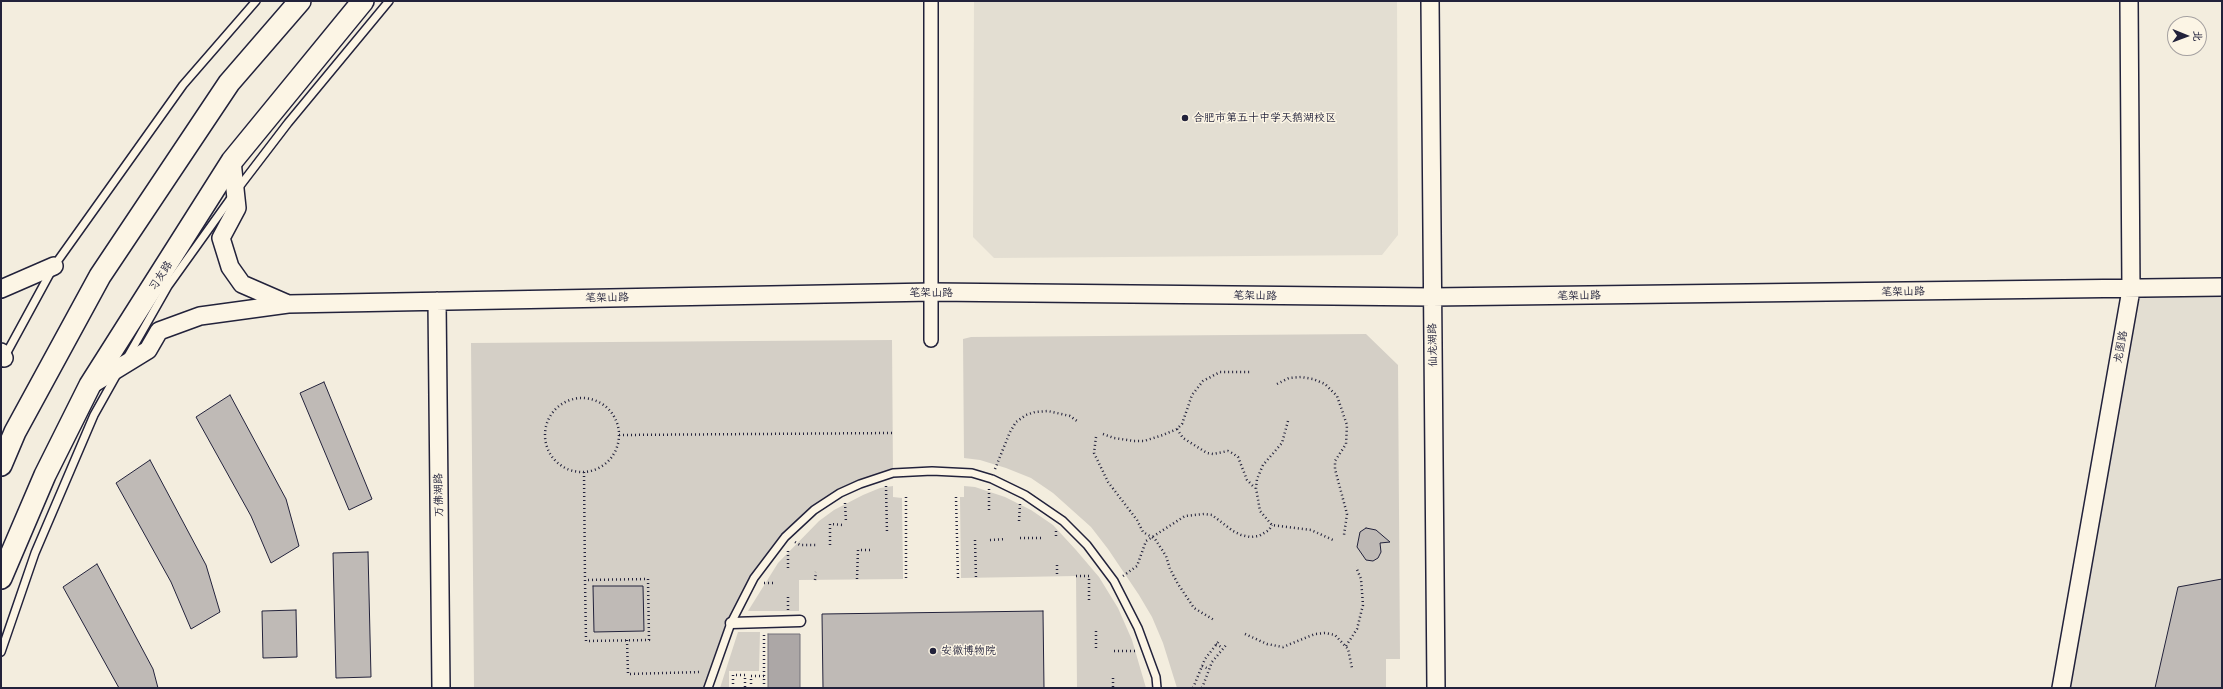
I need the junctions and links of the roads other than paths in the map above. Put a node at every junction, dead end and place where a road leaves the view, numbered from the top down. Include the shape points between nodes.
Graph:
1 (256, 1) edge
2 (300, 1) edge
3 (363, 1) edge
4 (389, 1) edge
5 (931, 1) edge
6 (1430, 1) edge
7 (2129, 1) edge
8 (232, 161) junction
9 (236, 191) junction
10 (54, 266) junction
11 (2222, 287) edge
12 (1, 289) edge
13 (2131, 290) junction
14 (932, 292) junction
15 (1432, 297) junction
16 (437, 301) junction
17 (288, 304) junction
18 (931, 340) dead end
19 (2, 357) edge
20 (122, 366) junction
21 (90, 385) junction
22 (1, 465) edge
23 (1, 578) edge
24 (800, 621) dead end
25 (731, 623) junction
26 (1, 652) edge
27 (441, 688) edge
28 (708, 688) edge
29 (1157, 688) edge
30 (1436, 688) edge
31 (2061, 688) edge

1 - 10 lane via 183,84
2 - 22 main road via 229,83 100,276 15,432
3 - 8 main road, 习友路
4 - 9 lane via 288,123
5 - 14 street
6 - 15 street, 仙龙湖路
7 - 13 street, 龙图路
8 - 9 street
8 - 21 main road, 习友路
9 - 17 street via 238,208 221,238 230,267 242,284
9 - 20 lane via 168,286
10 - 12 street
10 - 19 lane
11 - 13 street, 笔架山路
13 - 15 street, 笔架山路
13 - 31 street, 龙图路
14 - 15 street, 笔架山路
14 - 16 street, 笔架山路
14 - 18 street
15 - 30 street, 仙龙湖路
16 - 17 street, 笔架山路
16 - 27 street, 万佛湖路
17 - 20 street, 笔架山路 via 200,316 159,331 148,350
20 - 21 street, 笔架山路
20 - 26 lane via 94,415 35,553
21 - 23 main road, 习友路 via 44,475
24 - 25 street
25 - 28 lane
25 - 29 lane via 754,578 785,537 814,510 840,493 882,475 932,471 972,473 1025,494 1063,521 1087,546 1114,581 1138,628

